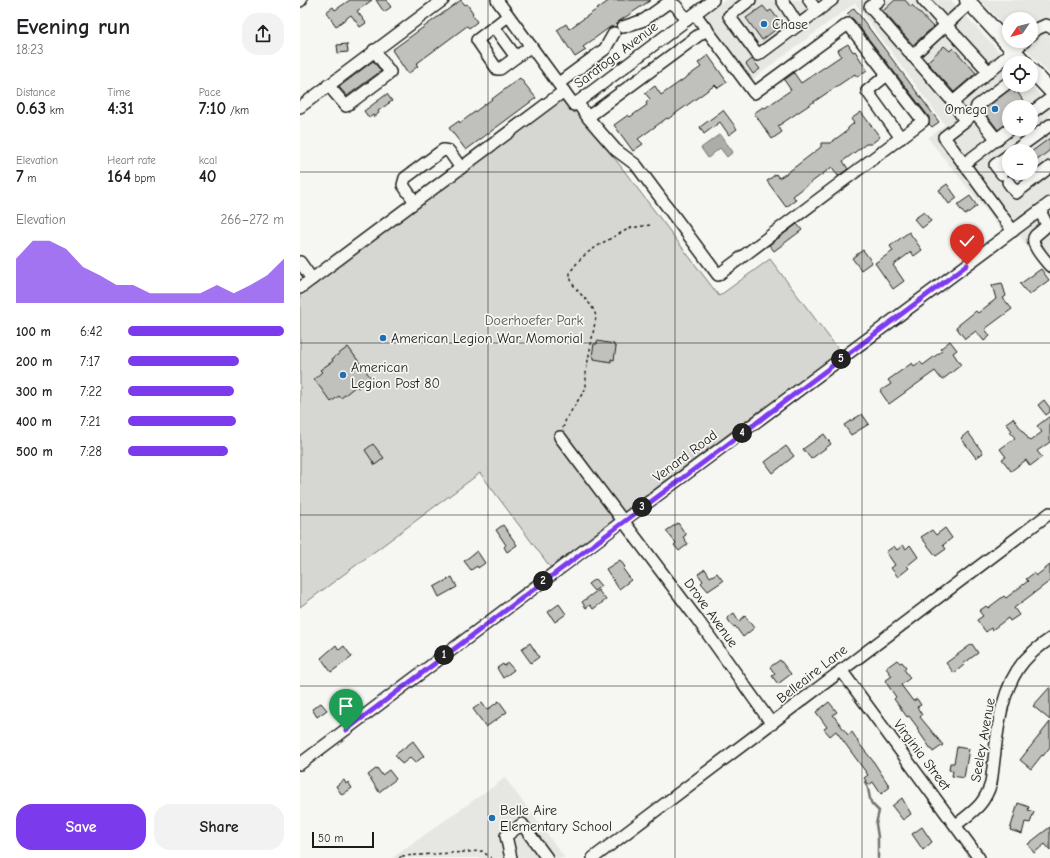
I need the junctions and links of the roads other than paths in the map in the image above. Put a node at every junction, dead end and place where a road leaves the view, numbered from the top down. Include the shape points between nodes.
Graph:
1 (443, 0) edge
2 (497, 0) edge
3 (750, 0) edge
4 (782, 0) edge
5 (809, 0) edge
6 (832, 0) edge
7 (879, 0) edge
8 (923, 0) edge
9 (707, 2) edge
10 (968, 2) edge
11 (817, 11) junction
12 (508, 16) junction
13 (691, 17) junction
14 (798, 25) junction
15 (945, 25) junction
16 (494, 27) junction
17 (1050, 27) edge
18 (707, 29) junction
19 (1038, 29) edge
20 (531, 46) junction
21 (1017, 48) edge
22 (374, 50) junction
23 (1014, 51) junction
24 (912, 56) junction
25 (1019, 56) edge
26 (516, 57) junction
27 (989, 72) junction
28 (887, 75) junction
29 (1038, 77) edge
30 (328, 85) junction
31 (561, 87) junction
32 (1002, 87) edge
33 (1050, 90) edge
34 (1050, 99) edge
35 (953, 102) junction
36 (576, 104) junction
37 (300, 107) edge
38 (1038, 108) edge
39 (975, 112) junction
40 (588, 117) junction
41 (965, 121) junction
42 (1050, 126) edge
43 (1002, 136) edge
44 (901, 138) junction
45 (997, 140) junction
46 (1024, 144) edge
47 (1002, 160) edge
48 (964, 164) junction
49 (461, 168) junction
50 (1049, 170) edge
51 (1002, 174) edge
52 (1038, 178) edge
53 (1006, 180) edge
54 (1035, 180) edge
55 (415, 202) junction
56 (1050, 203) edge
57 (1040, 210) junction
58 (1013, 230) junction
59 (300, 262) edge
60 (1050, 266) edge
61 (312, 279) junction
62 (300, 288) edge
63 (560, 437) road end
64 (1050, 513) edge
65 (623, 521) junction
66 (1050, 638) edge
67 (841, 670) junction
68 (772, 724) junction
69 (300, 764) edge
70 (956, 825) junction
71 (511, 858) edge
72 (547, 858) edge
73 (593, 858) edge
74 (979, 858) edge

1 - 22 street
2 - 12 street
3 - 14 street via 729,16 758,55
4 - 14 street
5 - 11 street
6 - 11 street
7 - 24 street via 870,7
8 - 15 street
9 - 13 street, Saratoga Avenue
10 - 15 street
10 - 23 main road
11 - 14 street
12 - 16 street
12 - 20 street
13 - 18 street
13 - 31 street via 669,2 644,20 619,30 605,49
13 - 36 street, Saratoga Avenue
15 - 24 street
15 - 27 street
16 - 26 street
16 - 26 street via 477,41 497,69
17 - 19 street via 1046,25
18 - 28 street via 754,93 848,24
18 - 40 street
20 - 26 street
20 - 31 street
21 - 23 street
22 - 30 street
22 - 30 street via 389,74 346,106
23 - 25 main road
23 - 27 street
24 - 35 street
27 - 35 street
28 - 44 street via 867,91
28 - 44 street via 923,121
29 - 33 main road
30 - 37 street
31 - 36 street
31 - 49 street
32 - 39 street via 977,106
34 - 38 street
35 - 41 street
36 - 40 street
39 - 41 street
39 - 45 street
40 - 44 street via 616,150 636,165 718,275
41 - 48 street via 944,137
42 - 46 street
43 - 45 street
45 - 48 street
47 - 51 street via 995,165
48 - 58 street
49 - 55 street
49 - 55 street via 450,151 443,150 405,178 402,184
50 - 52 street
53 - 54 street via 1016,193
55 - 61 street
56 - 57 street, Venard Road
57 - 58 street, Venard Road
57 - 60 street via 1047,224 1033,241
58 - 65 street, Venard Road
59 - 61 street
61 - 62 street
63 - 65 street, Drove Avenue
64 - 67 street, Belleaire Lane
65 - 68 street, Drove Avenue
65 - 69 street, Venard Road
66 - 70 street, Seeley Avenue via 1024,661 1010,683 1002,705 988,794 976,809
67 - 68 street, Belleaire Lane
67 - 70 street, Virginia Street
68 - 73 street, Belleaire Lane
70 - 74 street, Virginia Street
71 - 72 street via 506,836 522,824

